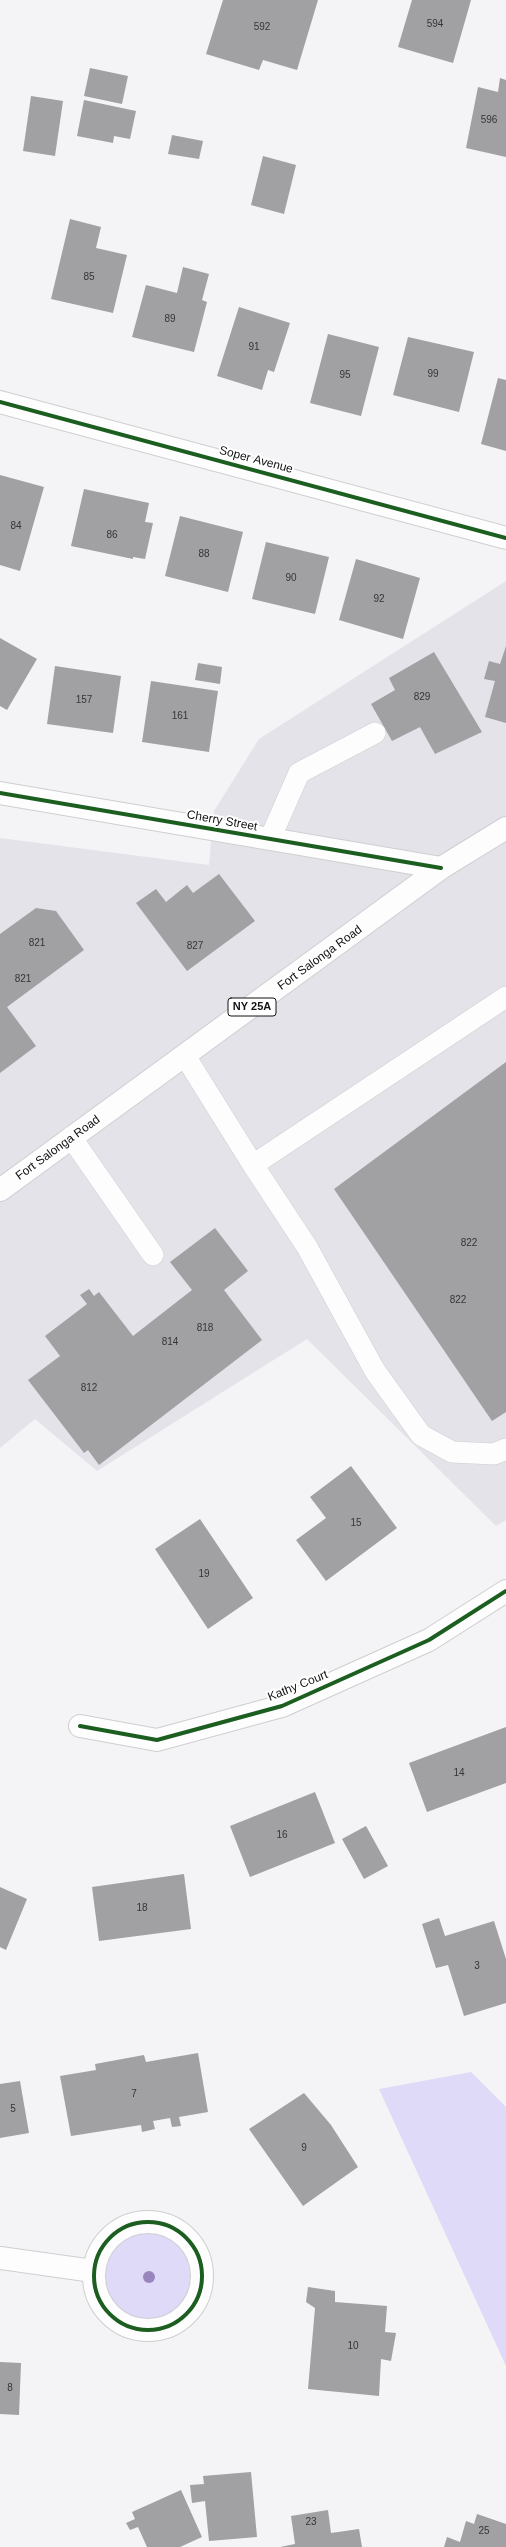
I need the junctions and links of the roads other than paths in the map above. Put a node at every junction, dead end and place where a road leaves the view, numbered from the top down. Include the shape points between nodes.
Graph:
1 (0, 402) edge
2 (506, 538) edge
3 (375, 733) dead end
4 (0, 793) edge
5 (506, 828) edge
6 (270, 839) junction
7 (441, 868) junction
8 (506, 997) edge
9 (185, 1056) junction
10 (72, 1138) junction
11 (253, 1165) junction
12 (0, 1190) edge
13 (153, 1255) dead end
14 (506, 1449) edge
15 (506, 1591) edge
16 (80, 1726) dead end
17 (0, 2258) edge
18 (93, 2271) junction

1 - 2 street, Soper Avenue
3 - 6 lane via 299,773
4 - 6 street, Cherry Street
5 - 7 street, Fort Salonga Road / NY 25A
6 - 7 street, Cherry Street
7 - 9 street, Fort Salonga Road / NY 25A
8 - 11 lane
9 - 10 street, Fort Salonga Road / NY 25A
9 - 11 lane
10 - 12 street, Fort Salonga Road / NY 25A
10 - 13 lane
11 - 14 lane via 307,1247 375,1371 421,1436 452,1452 494,1454
15 - 16 street, Kathy Court via 429,1640 282,1706 157,1740
17 - 18 street
18 - 18 street via 98,2253 109,2238 124,2227 143,2222 155,2223 179,2232 192,2244 200,2262 202,2281 198,2297 189,2312 160,2329 143,2330 126,2326 104,2308 95,2288

